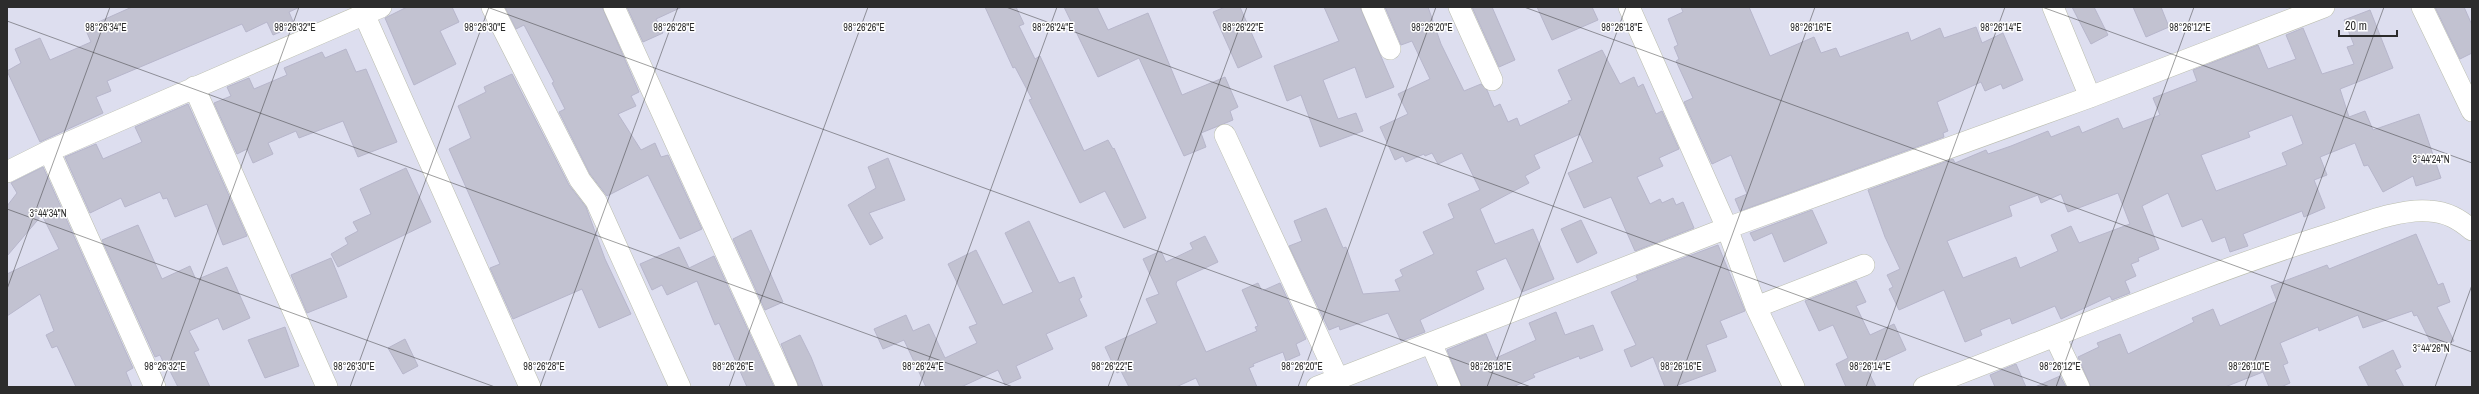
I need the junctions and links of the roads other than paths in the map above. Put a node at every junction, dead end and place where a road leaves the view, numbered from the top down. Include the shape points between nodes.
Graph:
1 (492, 7) edge
2 (614, 7) edge
3 (1372, 7) edge
4 (1459, 7) edge
5 (1630, 7) edge
6 (2053, 7) edge
7 (2324, 7) edge
8 (2422, 7) edge
9 (372, 11) edge
10 (1390, 49) dead end
11 (1492, 80) dead end
12 (194, 87) junction
13 (2090, 97) junction
14 (2472, 111) edge
15 (1225, 135) dead end
16 (49, 151) junction
17 (7, 172) edge
18 (1727, 228) junction
19 (2472, 230) edge
20 (1864, 265) dead end
21 (1756, 307) junction
22 (2055, 336) junction
23 (1431, 343) junction
24 (1338, 379) junction
25 (155, 387) edge
26 (327, 387) edge
27 (530, 387) edge
28 (680, 387) edge
29 (787, 387) edge
30 (1317, 387) edge
31 (1450, 387) edge
32 (1794, 387) edge
33 (1924, 387) edge
34 (2079, 387) edge

1 - 28 street via 580,180 596,202
2 - 29 street
3 - 10 street
4 - 11 street
5 - 18 street
6 - 13 street
7 - 13 street
8 - 14 street
9 - 12 street
9 - 27 street
12 - 16 street
12 - 26 street
13 - 18 street
15 - 24 street
16 - 17 street
16 - 25 street
18 - 21 street
18 - 23 street
19 - 22 street via 2459,219 2428,210 2372,221 2284,249
20 - 21 street
21 - 32 street
22 - 33 street
22 - 34 street
23 - 24 street
23 - 31 street
24 - 30 street

